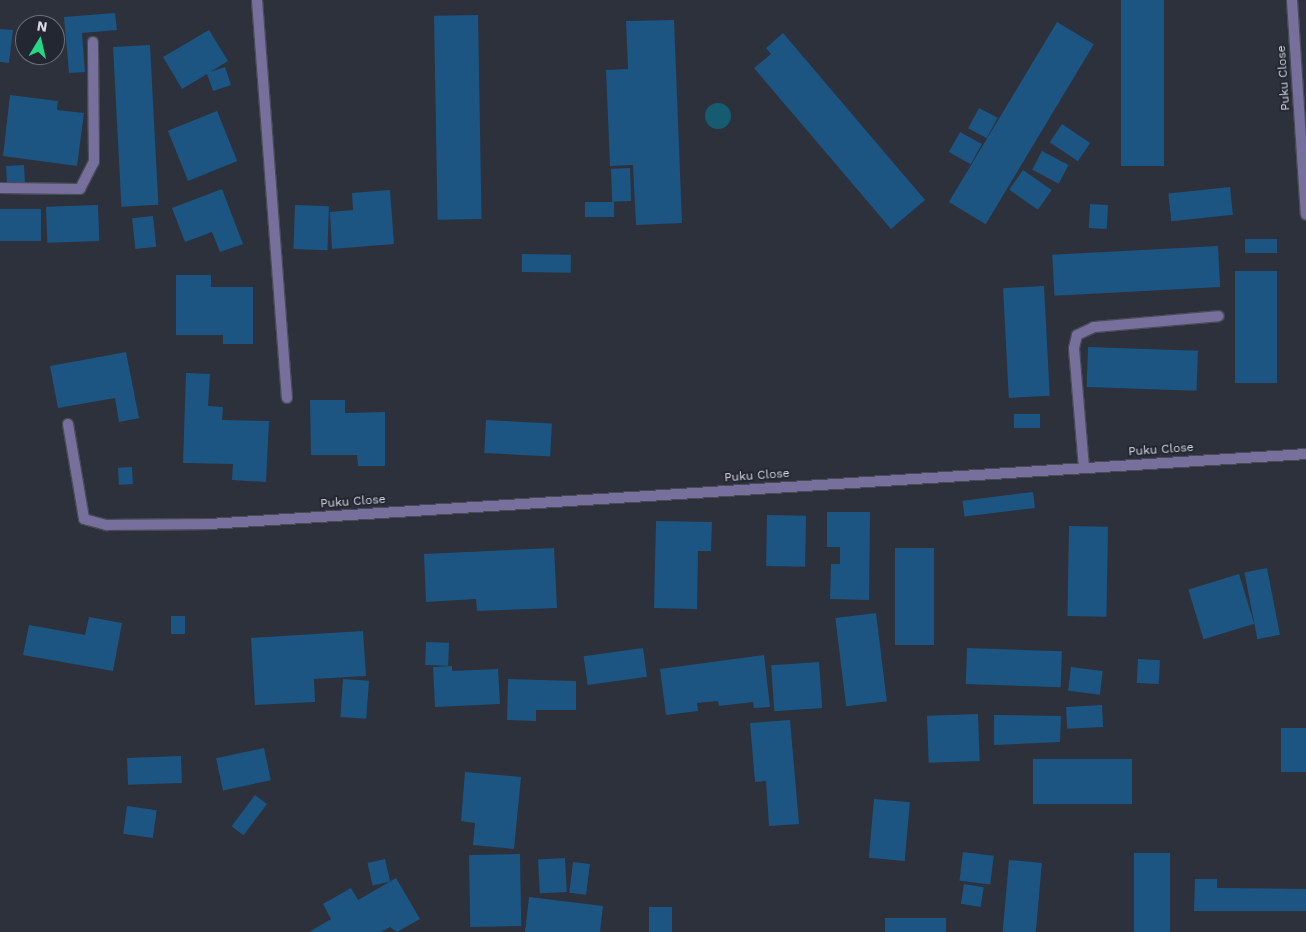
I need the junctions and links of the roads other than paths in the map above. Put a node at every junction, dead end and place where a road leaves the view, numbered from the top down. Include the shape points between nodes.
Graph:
1 (257, 0) edge
2 (1292, 0) edge
3 (93, 42) dead end
4 (1304, 164) edge
5 (0, 188) edge
6 (1306, 215) edge
7 (1219, 316) dead end
8 (287, 398) dead end
9 (68, 424) dead end
10 (1306, 454) edge
11 (1084, 468) junction

1 - 8 street
2 - 4 street, Puku Close
3 - 5 street via 94,162 80,189
4 - 6 street, Puku Close
7 - 11 street via 1094,327 1077,335 1074,348
9 - 11 street, Puku Close via 84,519 107,525 209,524
10 - 11 street, Puku Close

